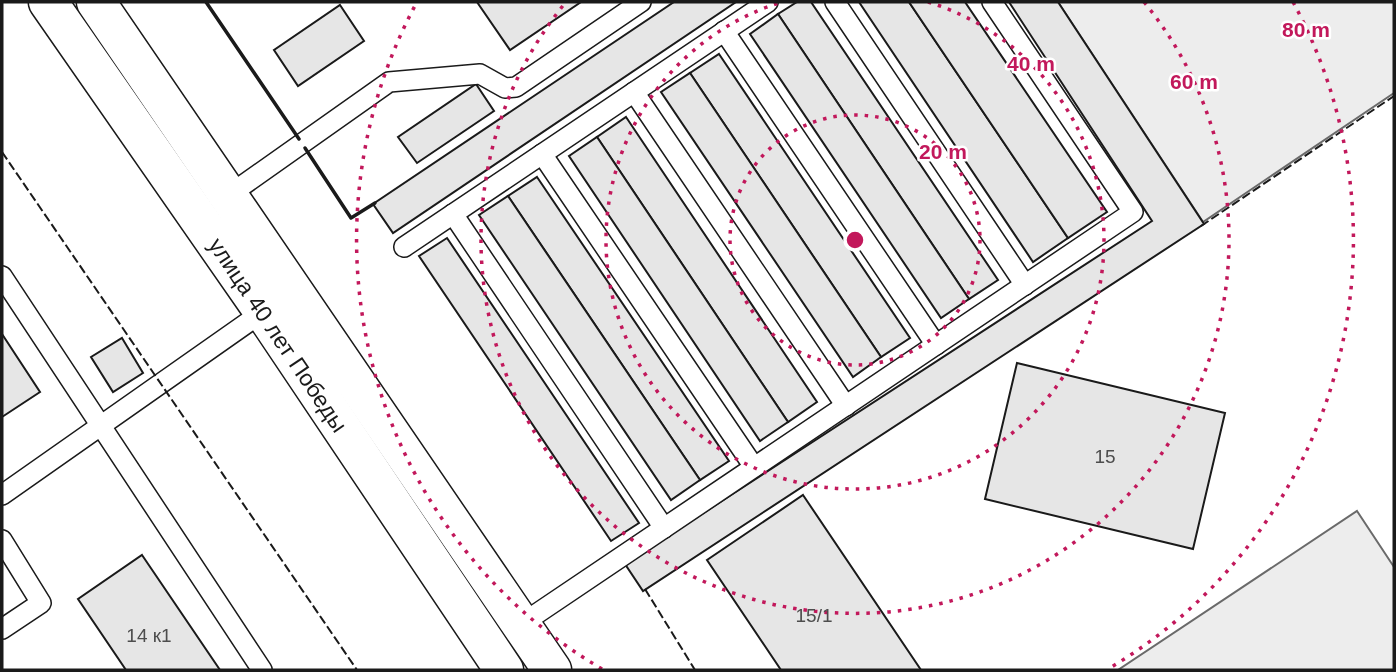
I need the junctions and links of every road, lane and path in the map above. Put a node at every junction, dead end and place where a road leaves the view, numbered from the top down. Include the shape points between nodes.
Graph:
1 (48, 2) edge
2 (96, 2) edge
3 (641, 2) edge
4 (768, 2) edge
5 (835, 2) edge
6 (992, 2) edge
7 (724, 31) junction
8 (634, 92) junction
9 (542, 154) junction
10 (229, 195) junction
11 (453, 214) junction
12 (404, 247) dead end
13 (2, 276) edge
14 (1025, 285) junction
15 (278, 301) junction
16 (936, 345) junction
17 (845, 406) junction
18 (100, 425) junction
19 (754, 467) junction
20 (2, 495) edge
21 (664, 528) junction
22 (2, 540) edge
23 (520, 625) junction
24 (2, 629) edge
25 (262, 670) edge
26 (504, 670) edge
27 (552, 670) edge

1 - 15 main road, улица 40 лет Победы
2 - 10 main road, улица 40 лет Победы
3 - 10 lane via 516,87 505,88 480,74 389,82
4 - 7 lane
5 - 14 lane
6 - 14 lane via 1133,212
7 - 8 lane
7 - 16 lane
8 - 9 lane
8 - 17 lane
9 - 11 lane
9 - 19 lane
10 - 15 main road, улица 40 лет Победы
11 - 12 lane
11 - 21 lane
13 - 18 lane
14 - 16 lane
15 - 18 lane
15 - 23 main road, улица 40 лет Победы
15 - 26 main road, улица 40 лет Победы
16 - 17 lane
17 - 19 lane
18 - 20 lane
18 - 25 lane
19 - 21 lane
21 - 23 lane
22 - 24 lane via 41,603
23 - 27 main road, улица 40 лет Победы

